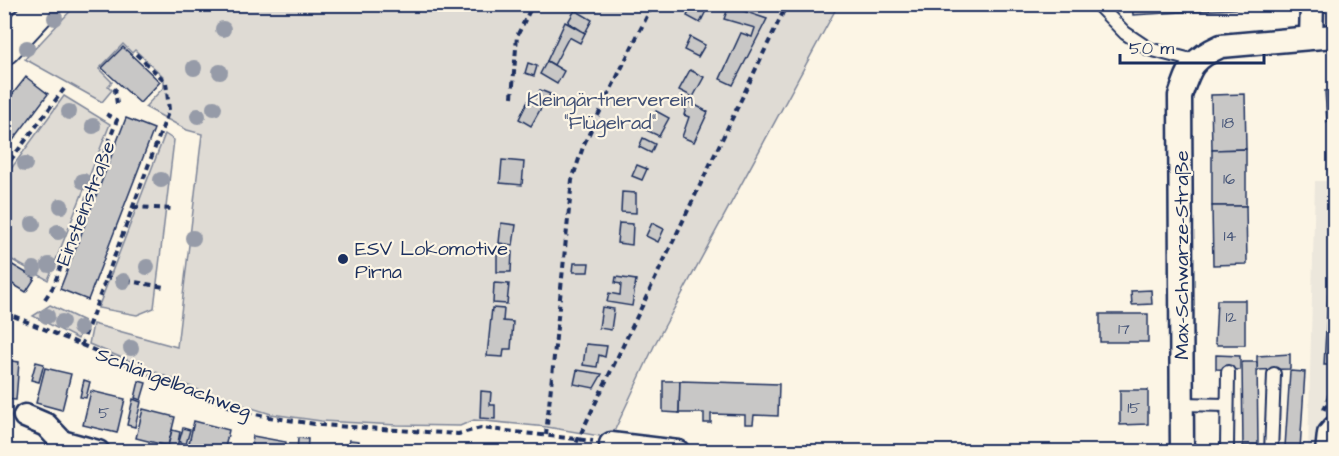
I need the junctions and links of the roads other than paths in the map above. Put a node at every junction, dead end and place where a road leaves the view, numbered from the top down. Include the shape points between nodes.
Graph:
1 (45, 4) edge
2 (1097, 4) edge
3 (1312, 4) edge
4 (1335, 36) edge
5 (1311, 38) junction
6 (4, 48) edge
7 (1195, 61) junction
8 (1228, 372) dead end
9 (1274, 374) dead end
10 (1182, 404) junction
11 (1227, 405) junction
12 (25, 416) dead end
13 (1335, 428) edge
14 (612, 444) road end
15 (1227, 446) dead end
16 (56, 447) edge
17 (98, 452) edge
18 (678, 452) edge
19 (1182, 452) edge
20 (1272, 452) edge
21 (1327, 452) edge

1 - 6 main road
2 - 7 lane via 1125,33 1149,49
3 - 5 street
4 - 5 street
5 - 7 street via 1221,46
7 - 10 street, Max-Schwarze-Straße via 1180,96
8 - 11 lane
9 - 20 lane
10 - 11 lane
10 - 19 street, Max-Schwarze-Straße
11 - 15 lane
12 - 16 street via 46,425
13 - 21 street via 1329,434
14 - 18 street
16 - 17 street

